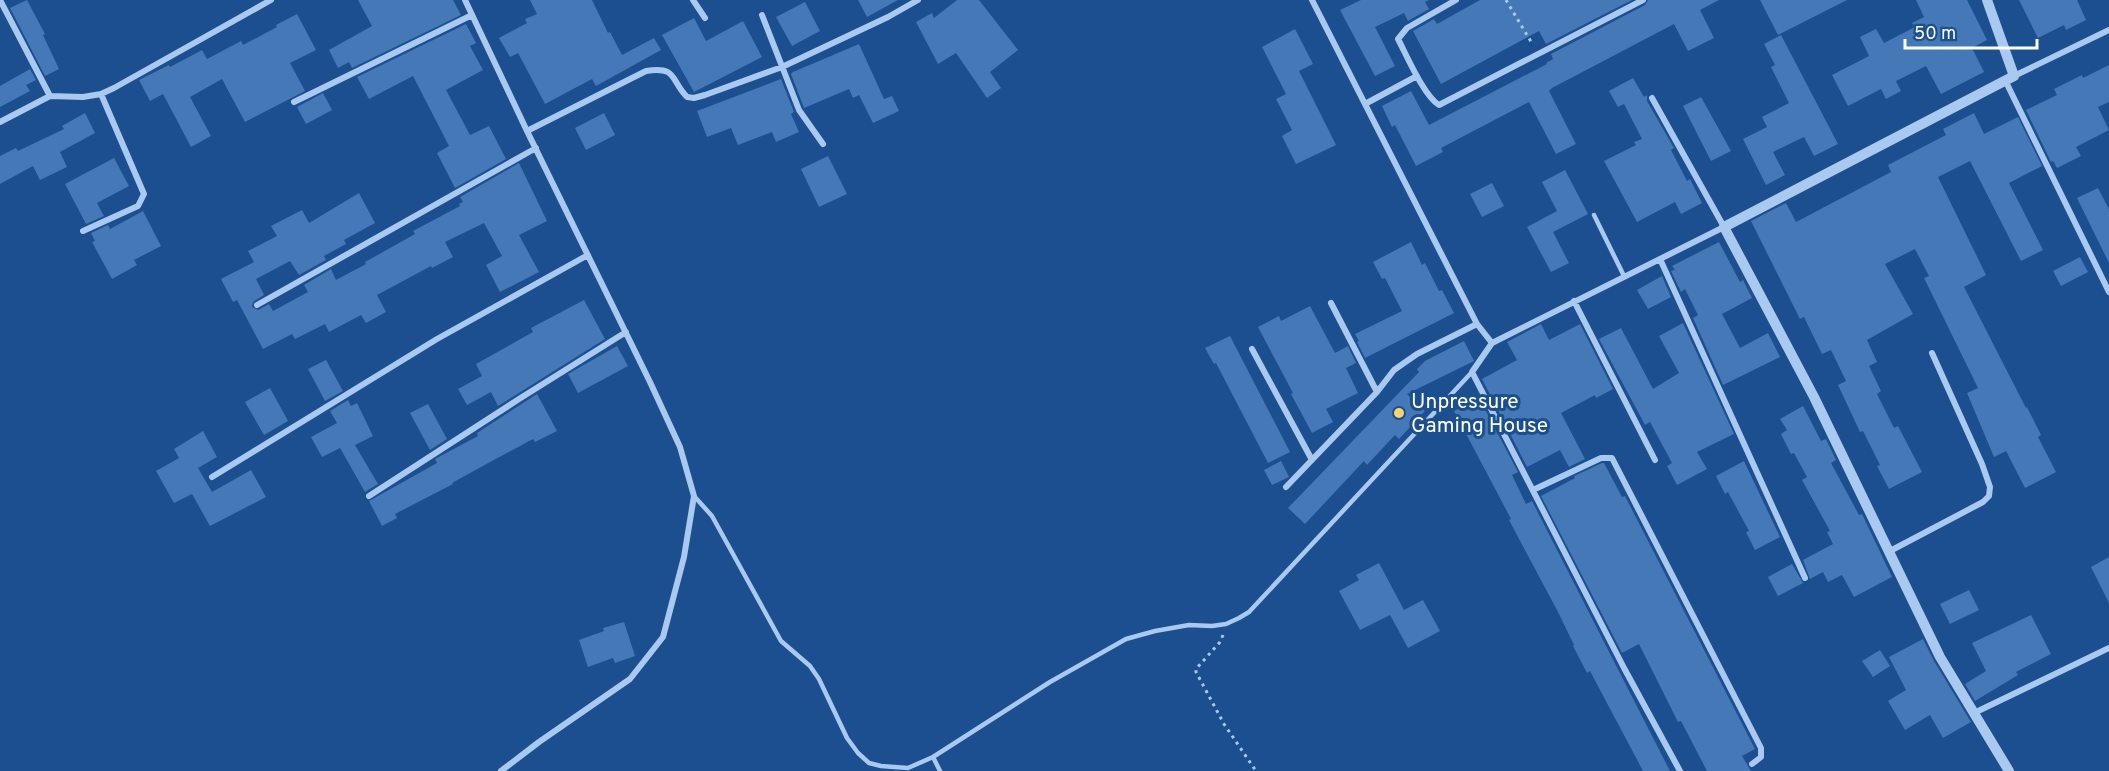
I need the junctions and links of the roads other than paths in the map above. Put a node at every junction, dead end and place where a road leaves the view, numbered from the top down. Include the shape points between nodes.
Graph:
1 (0, 0) edge
2 (271, 0) edge
3 (465, 0) edge
4 (693, 0) edge
5 (918, 0) edge
6 (1312, 0) edge
7 (1456, 0) edge
8 (1643, 0) edge
9 (1987, 0) edge
10 (472, 15) junction
11 (762, 15) dead end
12 (705, 18) dead end
13 (2109, 30) edge
14 (782, 67) junction
15 (1417, 76) junction
16 (2010, 78) junction
17 (101, 94) junction
18 (50, 96) junction
19 (1652, 98) dead end
20 (294, 102) dead end
21 (1365, 104) junction
22 (0, 122) edge
23 (527, 131) junction
24 (823, 144) dead end
25 (536, 148) junction
26 (1594, 215) dead end
27 (1724, 227) junction
28 (83, 231) dead end
29 (588, 255) junction
30 (1660, 259) junction
31 (1624, 276) junction
32 (2109, 292) edge
33 (1574, 301) junction
34 (1330, 303) dead end
35 (257, 305) dead end
36 (1477, 324) junction
37 (626, 332) junction
38 (1492, 343) junction
39 (1252, 349) dead end
40 (1932, 354) dead end
41 (1472, 372) junction
42 (1377, 392) junction
43 (1312, 460) junction
44 (1655, 460) dead end
45 (212, 477) dead end
46 (1286, 488) dead end
47 (1533, 490) junction
48 (369, 496) dead end
49 (694, 496) junction
50 (1890, 551) junction
51 (1805, 578) dead end
52 (2109, 648) edge
53 (1974, 713) junction
54 (933, 758) junction
55 (1752, 764) dead end
56 (501, 771) edge
57 (940, 771) edge
58 (1680, 771) edge
59 (2009, 771) edge

1 - 18 street
2 - 17 street
3 - 10 street
4 - 12 street
5 - 14 street
6 - 21 street
7 - 15 street via 1400,34 1398,39
8 - 15 street via 1439,105
9 - 16 street
10 - 20 street
10 - 23 street
11 - 14 street
13 - 16 street
14 - 23 street via 694,98 687,97 677,80 664,71 646,71
14 - 24 street via 799,110
15 - 21 street
16 - 27 street
16 - 32 street
17 - 18 street
17 - 28 street via 144,194 138,206
18 - 22 street
19 - 27 street
21 - 36 street
23 - 25 street
25 - 29 street
25 - 35 street
26 - 31 lane
27 - 30 street
27 - 50 street
29 - 37 street
29 - 45 street via 437,339
30 - 31 street
30 - 51 street
31 - 33 street
33 - 38 street
33 - 44 street
34 - 42 street
36 - 38 street
36 - 42 street via 1410,358 1394,370
37 - 48 street
37 - 49 street via 680,447
38 - 41 street
39 - 43 street
40 - 50 street via 1982,464 1989,496
41 - 47 street
41 - 54 lane via 1248,612 1226,624 1189,625 1126,639 1050,682
42 - 43 street
43 - 46 street
47 - 55 street via 1601,458 1612,458 1761,748 1761,757
47 - 58 street
49 - 54 lane via 712,516 781,641 819,679 858,753 869,763 908,768
49 - 56 street via 684,557 663,638 630,679
50 - 53 street via 1940,657
52 - 53 street
53 - 59 street
54 - 57 lane

